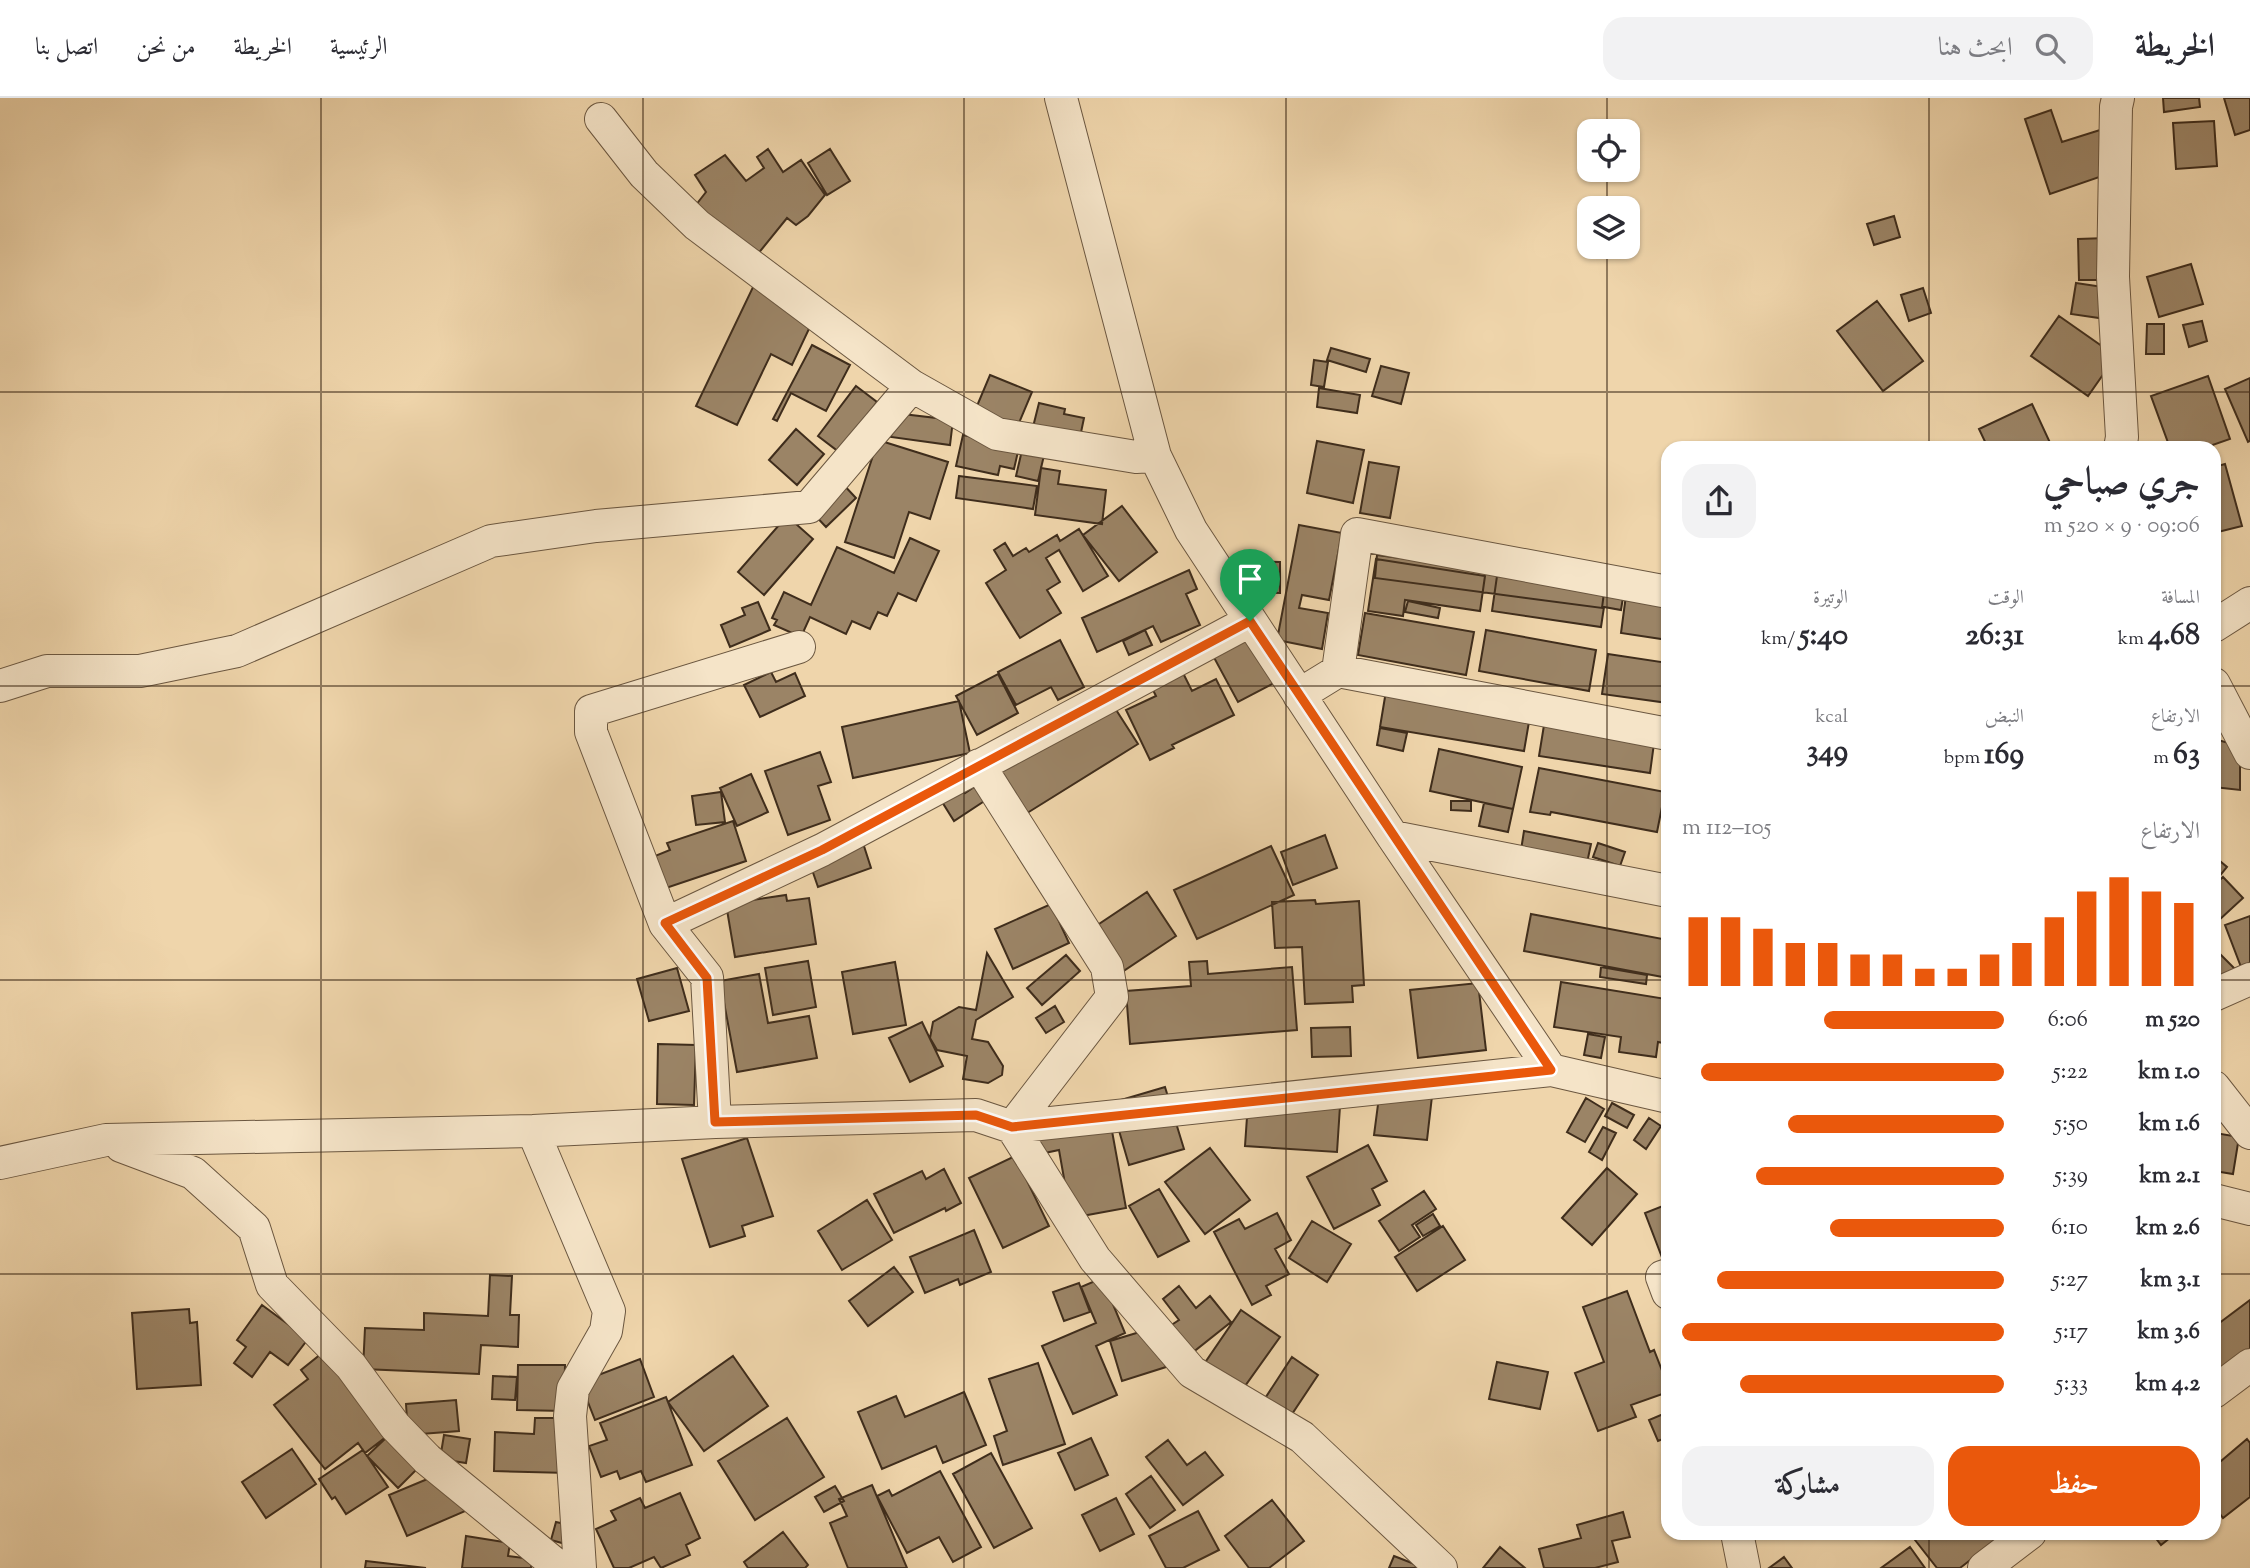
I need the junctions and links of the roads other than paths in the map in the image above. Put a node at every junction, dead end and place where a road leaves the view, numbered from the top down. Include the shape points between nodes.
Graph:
1 (1061, 98) edge
2 (2113, 101) edge
3 (601, 119) dead end
4 (912, 386) junction
5 (2121, 441) edge
6 (1155, 456) junction
7 (1661, 591) edge
8 (2250, 603) edge
9 (1250, 621) junction
10 (2221, 622) edge
11 (799, 647) dead end
12 (1338, 671) junction
13 (0, 686) edge
14 (1299, 695) junction
15 (2221, 697) edge
16 (1661, 733) edge
17 (2250, 753) edge
18 (979, 765) junction
19 (1393, 837) junction
20 (1661, 890) edge
21 (665, 923) junction
22 (2250, 979) edge
23 (2221, 992) edge
24 (1551, 1070) junction
25 (1661, 1095) edge
26 (2221, 1096) edge
27 (715, 1122) junction
28 (1012, 1127) junction
29 (533, 1131) junction
30 (2250, 1133) edge
31 (106, 1140) junction
32 (0, 1163) edge
33 (2221, 1202) edge
34 (2250, 1209) edge
35 (2250, 1365) edge
36 (2221, 1387) edge
37 (1738, 1540) edge
38 (2020, 1540) edge
39 (560, 1568) edge
40 (580, 1568) edge
41 (1441, 1568) edge
42 (1744, 1568) edge
43 (1984, 1568) edge

1 - 6 street
2 - 5 street via 2113,277
3 - 4 street via 644,174 697,225
4 - 6 street via 997,433 1136,457
4 - 13 street via 809,507 596,526 491,541 237,650 139,671 47,671
6 - 9 street via 1191,530
7 - 12 street via 1357,534
8 - 10 street
9 - 14 street
9 - 18 street
11 - 21 street via 591,711 591,732
12 - 14 street
12 - 16 street
14 - 19 street
15 - 17 street
18 - 21 street via 822,850
18 - 28 street via 1107,967 1112,997
19 - 20 street
19 - 24 street
21 - 27 street via 707,978
22 - 23 street
24 - 25 street
24 - 28 street
26 - 30 street
27 - 28 street via 976,1115
27 - 29 street
28 - 41 street via 1095,1259 1192,1373 1302,1437
29 - 31 street
29 - 40 street via 609,1311 606,1331 573,1389 570,1416
31 - 32 street
31 - 39 street via 193,1173 254,1228 272,1285 351,1366 395,1426 427,1459
33 - 34 street
35 - 36 street
37 - 42 street
38 - 43 street

